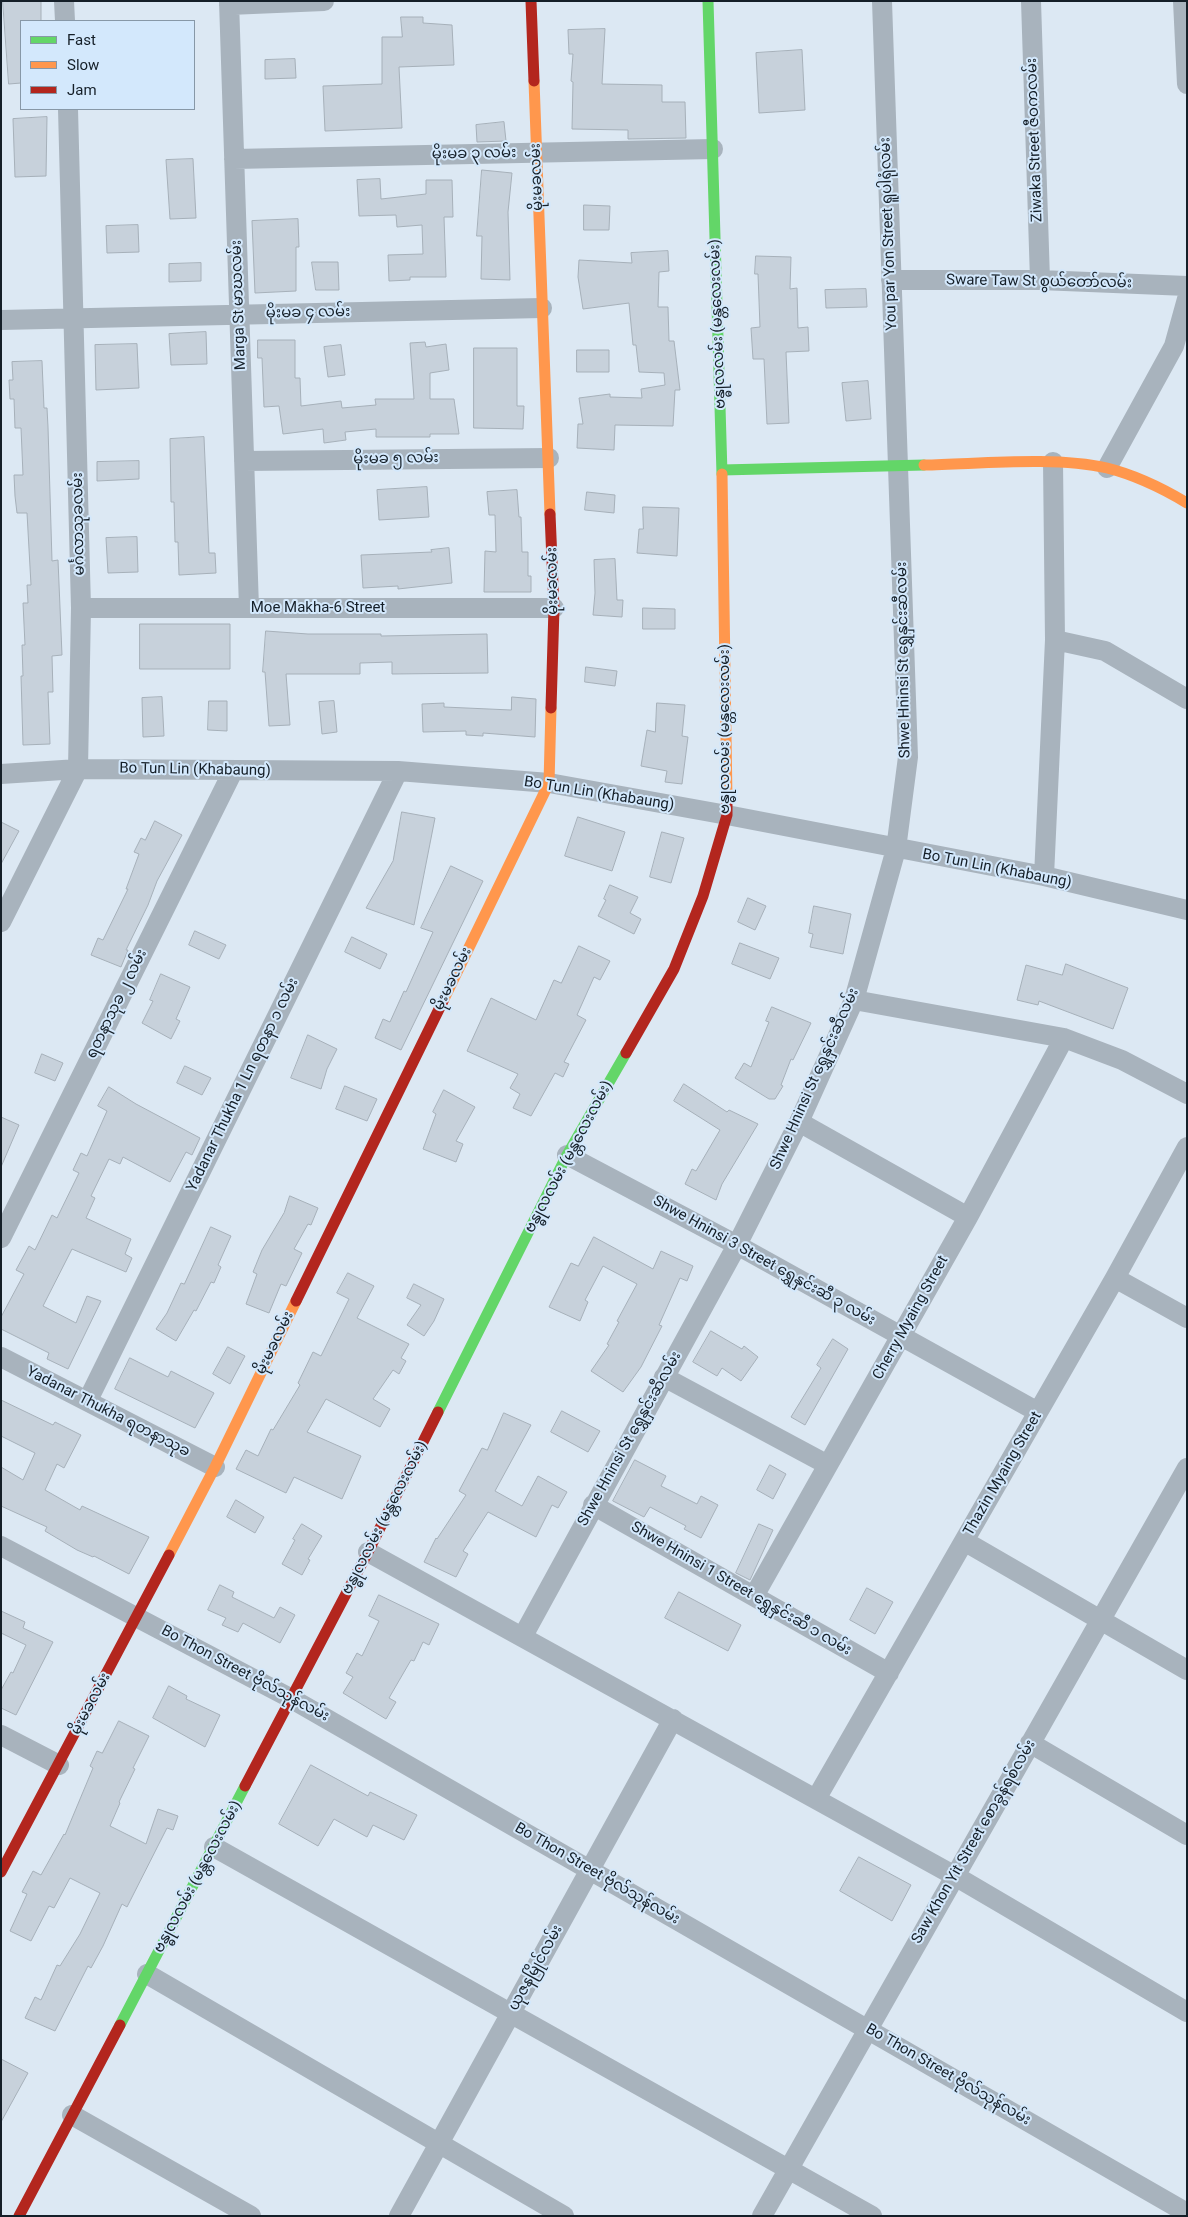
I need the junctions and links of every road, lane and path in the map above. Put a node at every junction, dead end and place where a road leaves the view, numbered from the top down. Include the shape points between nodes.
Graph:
1 (64, 1) edge
2 (324, 1) edge
3 (531, 1) edge
4 (708, 1) edge
5 (882, 1) edge
6 (1031, 1) edge
7 (1183, 1) edge
8 (229, 3) edge
9 (65, 20) edge
10 (1187, 84) edge
11 (68, 110) edge
12 (713, 149) junction
13 (536, 153) junction
14 (234, 159) junction
15 (890, 280) junction
16 (1040, 280) junction
17 (1187, 286) edge
18 (1187, 299) edge
19 (542, 308) junction
20 (239, 315) junction
21 (74, 318) junction
22 (1, 320) edge
23 (548, 458) junction
24 (244, 461) junction
25 (1053, 462) junction
26 (898, 466) junction
27 (1107, 468) junction
28 (722, 470) junction
29 (1187, 503) edge
30 (81, 608) junction
31 (249, 608) junction
32 (554, 608) junction
33 (1055, 640) junction
34 (1187, 699) edge
35 (78, 769) junction
36 (233, 771) junction
37 (398, 771) junction
38 (1, 774) edge
39 (549, 783) junction
40 (727, 815) junction
41 (896, 849) junction
42 (1044, 876) junction
43 (1187, 910) edge
44 (1, 922) edge
45 (854, 1000) junction
46 (1064, 1038) junction
47 (1187, 1094) edge
48 (799, 1122) junction
49 (1187, 1147) edge
50 (567, 1156) junction
51 (968, 1217) junction
52 (1, 1238) edge
53 (737, 1245) junction
54 (1115, 1278) junction
55 (1187, 1318) edge
56 (901, 1336) junction
57 (1, 1357) edge
58 (664, 1377) junction
59 (88, 1400) junction
60 (1038, 1412) junction
61 (828, 1465) junction
62 (215, 1467) junction
63 (1187, 1468) edge
64 (1181, 1492) edge
65 (593, 1505) junction
66 (964, 1540) junction
67 (1, 1546) edge
68 (368, 1552) junction
69 (754, 1596) junction
70 (138, 1616) junction
71 (1101, 1620) junction
72 (523, 1636) junction
73 (1187, 1670) edge
74 (889, 1673) junction
75 (292, 1699) junction
76 (673, 1719) junction
77 (1, 1735) edge
78 (1030, 1743) junction
79 (59, 1765) junction
80 (816, 1799) junction
81 (1187, 1835) edge
82 (214, 1847) junction
83 (590, 1869) junction
84 (1, 1872) edge
85 (955, 1876) junction
86 (147, 1974) junction
87 (1187, 2012) edge
88 (511, 2013) junction
89 (868, 2029) junction
90 (72, 2115) junction
91 (439, 2143) junction
92 (789, 2168) junction
93 (1187, 2213) edge
94 (19, 2216) edge
95 (251, 2216) edge
96 (399, 2216) edge
97 (564, 2216) edge
98 (762, 2216) edge
99 (872, 2216) edge

1 - 9 street
2 - 8 street
3 - 13 street, မိုးမခလမ်း
4 - 12 street, ဗန္ဓုလလမ်း (မန္တလေးလမ်း)
5 - 15 street, You par Yon Street ရူပါရုံလမ်း
6 - 16 street, Ziwaka Street ဇီဝကလမ်း
7 - 10 street
8 - 14 street, Marga St မာဃလမ်း
11 - 21 street, မင်္ဂလာသုခလမ်း
12 - 13 street, မိုးမခ ၃ လမ်း
12 - 28 street, ဗန္ဓုလလမ်း (မန္တလေးလမ်း)
13 - 14 street, မိုးမခ ၃ လမ်း
13 - 19 street, မိုးမခလမ်း
14 - 20 street, Marga St မာဃလမ်း
15 - 16 street, Sware Taw St စွယ်တော်လမ်း
15 - 26 street, You par Yon Street ရူပါရုံလမ်း
16 - 17 street, Sware Taw St စွယ်တော်လမ်း
18 - 27 street via 1174,346
19 - 20 street, မိုးမခ ၄ လမ်း
19 - 23 street, မိုးမခလမ်း
20 - 21 street, မိုးမခ ၄ လမ်း
20 - 24 street, Marga St မာဃလမ်း
21 - 22 street, မိုးမခ ၄ လမ်း
21 - 30 street, မင်္ဂလာသုခလမ်း
23 - 24 street, မိုးမခ ၅ လမ်း
23 - 32 street, မိုးမခလမ်း
24 - 31 street, Marga St မာဃလမ်း
25 - 26 street
25 - 27 street
25 - 33 street
26 - 28 street
26 - 41 street, Shwe Hninsi St ရွှေနှင်းဆီလမ်း via 908,757
27 - 29 street via 1160,487
28 - 40 street, ဗန္ဓုလလမ်း (မန္တလေးလမ်း)
30 - 31 street, Moe Makha-6 Street
30 - 35 street, မင်္ဂလာသုခလမ်း
31 - 32 street, Moe Makha-6 Street
32 - 39 street, မိုးမခလမ်း
33 - 34 street via 1105,651
33 - 42 street
35 - 36 street, Bo Tun Lin (Khabaung)
35 - 38 street, Bo Tun Lin (Khabaung)
35 - 44 street, မင်္ဂလာသုခလမ်း
36 - 37 street, Bo Tun Lin (Khabaung)
36 - 52 street, ရတနာသုခ ၂ လမ်း
37 - 39 street, Bo Tun Lin (Khabaung)
37 - 59 street, Yadanar Thukha 1 Ln ရတနာ ၁ လမ်း
39 - 40 street, Bo Tun Lin (Khabaung)
39 - 62 street, မိုးမခလမ်း
40 - 41 street, Bo Tun Lin (Khabaung)
40 - 50 street, ဗန္ဓုလလမ်း (မန္တလေးလမ်း) via 703,896 674,969
41 - 42 street, Bo Tun Lin (Khabaung)
41 - 45 street, Shwe Hninsi St ရွှေနှင်းဆီလမ်း
42 - 43 street, Bo Tun Lin (Khabaung)
45 - 46 street
45 - 48 street, Shwe Hninsi St ရွှေနှင်းဆီလမ်း
46 - 47 street via 1122,1060
46 - 51 street, Cherry Myaing Street
48 - 51 street
48 - 53 street, Shwe Hninsi St ရွှေနှင်းဆီလမ်း
49 - 54 street, Thazin Myaing Street
50 - 53 street, Shwe Hninsi 3 Street ရွှေနှင်းဆီ ၃ လမ်း
50 - 68 street, ဗန္ဓုလလမ်း (မန္တလေးလမ်း)
51 - 56 street, Cherry Myaing Street
53 - 56 street, Shwe Hninsi 3 Street ရွှေနှင်းဆီ ၃ လမ်း
53 - 58 street, Shwe Hninsi St ရွှေနှင်းဆီလမ်း
54 - 55 street
54 - 60 street, Thazin Myaing Street
56 - 60 street, Shwe Hninsi 3 Street ရွှေနှင်းဆီ ၃ လမ်း
56 - 61 street, Cherry Myaing Street
57 - 59 street, Yadanar Thukha ရတနာသုခ
58 - 61 street
58 - 65 street, Shwe Hninsi St ရွှေနှင်းဆီလမ်း
59 - 62 street, Yadanar Thukha ရတနာသုခ
60 - 66 street, Thazin Myaing Street
61 - 69 street, Cherry Myaing Street
62 - 70 street, မိုးမခလမ်း
63 - 64 street, Saw Khon Yit Street စောခွန်ရစ်လမ်း
64 - 71 street, Saw Khon Yit Street စောခွန်ရစ်လမ်း
65 - 69 street, Shwe Hninsi 1 Street ရွှေနှင်းဆီ ၁ လမ်း
65 - 72 street, Shwe Hninsi St ရွှေနှင်းဆီလမ်း
66 - 71 street
66 - 74 street, Thazin Myaing Street
67 - 70 street, Bo Thon Street ဗိုလ်သုန်လမ်း
68 - 72 street
68 - 75 street, ဗန္ဓုလလမ်း (မန္တလေးလမ်း)
69 - 74 street, Shwe Hninsi 1 Street ရွှေနှင်းဆီ ၁ လမ်း
70 - 75 street, Bo Thon Street ဗိုလ်သုန်လမ်း
70 - 79 street, မိုးမခလမ်း
71 - 73 street
71 - 78 street, Saw Khon Yit Street စောခွန်ရစ်လမ်း
72 - 76 street
74 - 80 street, Thazin Myaing Street
75 - 82 street, ဗန္ဓုလလမ်း (မန္တလေးလမ်း)
75 - 83 street, Bo Thon Street ဗိုလ်သုန်လမ်း
76 - 80 street
76 - 83 street, ယုဇနမြိုင်လမ်း
77 - 79 street
78 - 81 street
78 - 85 street, Saw Khon Yit Street စောခွန်ရစ်လမ်း
79 - 84 street, မိုးမခလမ်း
80 - 85 street
82 - 86 street, ဗန္ဓုလလမ်း (မန္တလေးလမ်း)
82 - 88 street
83 - 88 street, ယုဇနမြိုင်လမ်း
83 - 89 street, Bo Thon Street ဗိုလ်သုန်လမ်း
85 - 87 street
85 - 89 street, Saw Khon Yit Street စောခွန်ရစ်လမ်း
86 - 90 street, ဗန္ဓုလလမ်း (မန္တလေးလမ်း)
86 - 91 street
88 - 91 street, ယုဇနမြိုင်လမ်း
88 - 92 street
89 - 92 street, Saw Khon Yit Street စောခွန်ရစ်လမ်း
89 - 93 street, Bo Thon Street ဗိုလ်သုန်လမ်း
90 - 94 street, ဗန္ဓုလလမ်း (မန္တလေးလမ်း)
90 - 95 street
91 - 96 street, ယုဇနမြိုင်လမ်း
91 - 97 street
92 - 98 street, Saw Khon Yit Street စောခွန်ရစ်လမ်း
92 - 99 street

